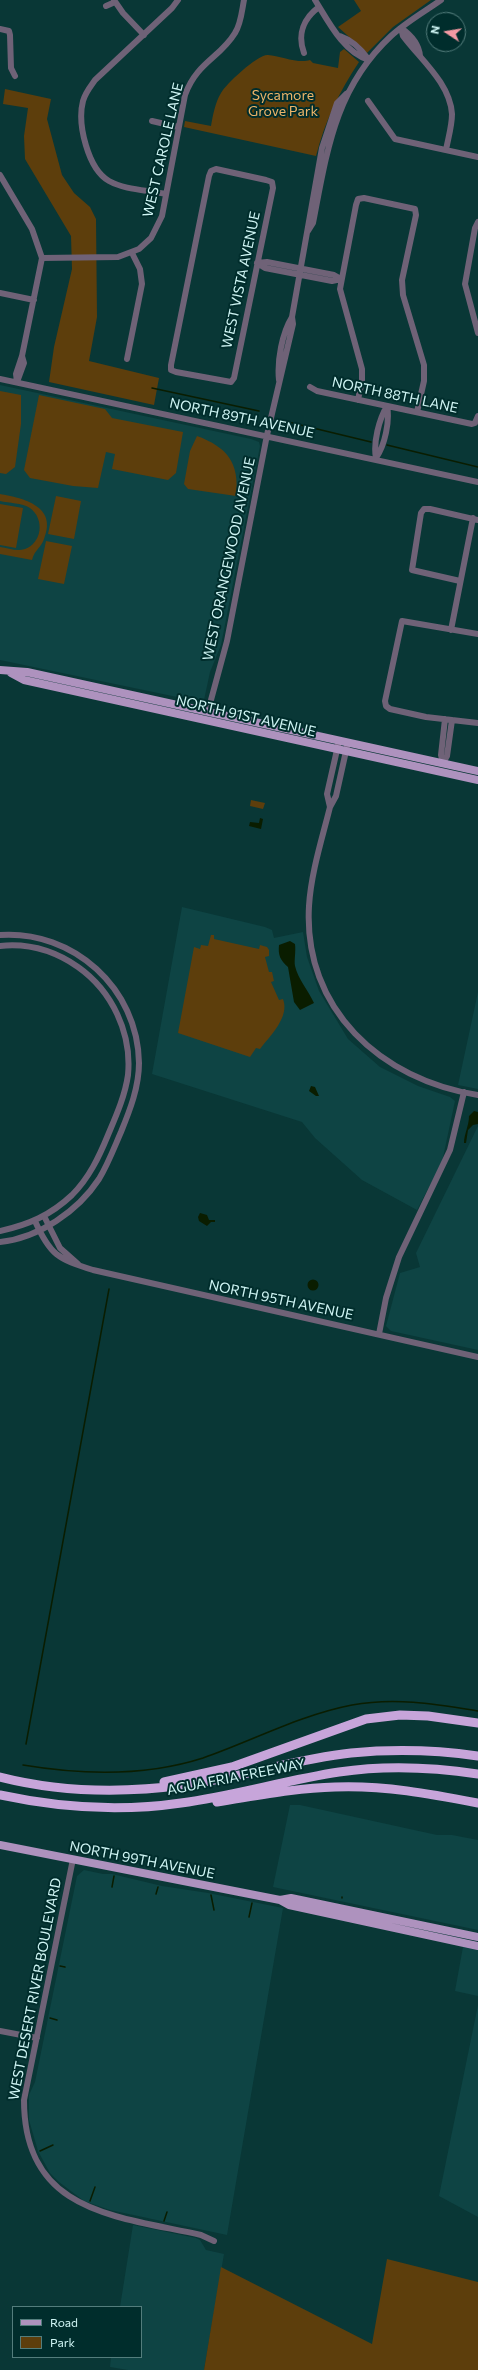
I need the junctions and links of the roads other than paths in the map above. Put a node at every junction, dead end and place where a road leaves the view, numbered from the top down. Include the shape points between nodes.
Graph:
1 (178, 0) edge
2 (244, 0) edge
3 (315, 0) edge
4 (441, 0) edge
5 (114, 1) edge
6 (106, 6) dead end
7 (319, 7) junction
8 (401, 28) junction
9 (0, 29) edge
10 (144, 34) junction
11 (304, 53) dead end
12 (368, 60) junction
13 (15, 76) dead end
14 (89, 76) dead end
15 (95, 80) junction
16 (368, 101) dead end
17 (152, 122) dead end
18 (178, 127) junction
19 (446, 150) junction
20 (478, 157) edge
21 (0, 175) edge
22 (166, 194) junction
23 (477, 222) edge
24 (132, 253) junction
25 (42, 258) junction
26 (257, 263) junction
27 (300, 272) junction
28 (341, 279) junction
29 (0, 293) edge
30 (34, 300) junction
31 (478, 333) edge
32 (127, 359) dead end
33 (0, 379) edge
34 (17, 382) junction
35 (310, 387) dead end
36 (358, 400) junction
37 (387, 406) junction
38 (417, 412) junction
39 (478, 416) edge
40 (267, 434) junction
41 (376, 458) junction
42 (478, 482) edge
43 (475, 519) edge
44 (460, 581) junction
45 (451, 630) junction
46 (478, 634) edge
47 (0, 670) edge
48 (11, 672) junction
49 (78, 683) junction
50 (76, 692) junction
51 (157, 709) junction
52 (208, 711) junction
53 (445, 719) junction
54 (452, 720) junction
55 (478, 723) edge
56 (339, 740) junction
57 (348, 742) junction
58 (337, 749) junction
59 (346, 751) junction
60 (443, 763) junction
61 (412, 766) junction
62 (478, 770) edge
63 (478, 780) edge
64 (330, 807) junction
65 (0, 935) edge
66 (0, 946) edge
67 (464, 1092) junction
68 (478, 1095) edge
69 (44, 1216) junction
70 (35, 1221) junction
71 (49, 1225) junction
72 (39, 1230) junction
73 (0, 1231) edge
74 (0, 1242) edge
75 (79, 1265) junction
76 (379, 1334) junction
77 (478, 1357) edge
78 (478, 1723) edge
79 (478, 1756) edge
80 (478, 1774) edge
81 (0, 1777) edge
82 (111, 1790) junction
83 (0, 1795) edge
84 (182, 1803) junction
85 (478, 1803) edge
86 (0, 1845) edge
87 (73, 1859) junction
88 (419, 1928) junction
89 (475, 1936) edge
90 (478, 1946) edge
91 (0, 2031) edge
92 (36, 2038) junction
93 (214, 2240) dead end

1 - 10 street
2 - 18 street, WEST CAROLE LANE via 236,32 196,72 190,82
3 - 7 street
4 - 8 street, WEST ORANGEWOOD AVENUE
5 - 6 street
5 - 10 street
7 - 11 street via 304,23 300,38
7 - 12 street via 340,36 343,45 360,58
8 - 12 street, WEST ORANGEWOOD AVENUE
8 - 19 street via 403,36 446,94 452,114
9 - 13 street via 9,32 11,68
10 - 15 street
12 - 27 street, WEST ORANGEWOOD AVENUE via 346,94 330,140
14 - 15 street
15 - 22 street via 83,101 81,117 94,166 111,182
16 - 19 street via 396,138
17 - 18 street
18 - 22 street, WEST CAROLE LANE
19 - 20 street
21 - 25 street via 32,229
22 - 24 street, WEST CAROLE LANE via 156,230 146,244
23 - 31 street via 465,284
24 - 25 street via 112,258
24 - 32 street via 140,269 142,284
25 - 30 street
26 - 26 street, WEST VISTA AVENUE via 234,378 231,382 171,370 211,171 216,169 272,182 273,188
26 - 27 street via 266,268
27 - 28 street via 334,275
27 - 40 street, WEST ORANGEWOOD AVENUE via 286,359
28 - 36 street via 342,302 362,369
28 - 38 street via 358,199 415,209 416,215 402,280 403,294 424,365 424,381
29 - 30 street
30 - 34 street via 16,374
33 - 34 street, NORTH 89TH AVENUE
34 - 40 street, NORTH 89TH AVENUE via 261,435
35 - 36 street, NORTH 88TH LANE
36 - 37 street, NORTH 88TH LANE
37 - 38 street, NORTH 88TH LANE
37 - 41 street via 383,413 375,450
38 - 39 street, NORTH 88TH LANE via 475,423
40 - 41 street, NORTH 89TH AVENUE
40 - 52 street, WEST ORANGEWOOD AVENUE via 227,641
41 - 42 street, NORTH 89TH AVENUE
43 - 44 street
43 - 44 street via 424,509 412,570
44 - 45 street
45 - 46 street
45 - 53 street via 402,621 386,694 386,706 390,709
47 - 48 main road, NORTH 91ST AVENUE
48 - 49 main road, NORTH 91ST AVENUE via 27,672
48 - 50 main road, NORTH 91ST AVENUE via 24,680
49 - 50 main road
49 - 52 main road, NORTH 91ST AVENUE
50 - 51 main road, NORTH 91ST AVENUE
51 - 52 main road via 173,709 196,714
51 - 58 main road, NORTH 91ST AVENUE
52 - 56 main road, NORTH 91ST AVENUE
53 - 54 street
53 - 60 street via 441,755
54 - 55 street
54 - 60 street via 447,756
56 - 57 main road, NORTH 91ST AVENUE
56 - 58 street
57 - 59 street
57 - 60 main road, NORTH 91ST AVENUE
58 - 59 main road, NORTH 91ST AVENUE
58 - 64 street via 327,794
59 - 61 main road, NORTH 91ST AVENUE
59 - 64 street via 336,796
60 - 61 main road via 439,767 421,763
60 - 62 main road, NORTH 91ST AVENUE
61 - 63 main road, NORTH 91ST AVENUE
64 - 67 street via 311,890 309,919 315,961 327,994 354,1034 380,1057 415,1077
65 - 71 street via 24,935 53,942 90,962 110,981 125,1005 138,1047 139,1064 135,1092 103,1172 79,1202
66 - 69 street via 22,946 51,952 73,963 89,976 115,1008 127,1049 128,1075 124,1094 96,1163 78,1189
67 - 68 street
67 - 76 street via 450,1150 399,1257 386,1298
69 - 70 street
69 - 71 street, NORTH 95TH AVENUE
70 - 72 street, NORTH 95TH AVENUE
70 - 73 street
71 - 72 street
71 - 75 street, NORTH 95TH AVENUE via 60,1248
72 - 74 street
72 - 75 street, NORTH 95TH AVENUE via 56,1256 68,1263
75 - 76 street, NORTH 95TH AVENUE via 126,1279
76 - 77 street, NORTH 95TH AVENUE
78 - 82 highway via 428,1716 366,1720 232,1767 185,1778
79 - 82 highway, AGUA FRIA FREEWAY via 410,1750 350,1753 185,1785
80 - 84 highway, AGUA FRIA FREEWAY via 420,1768 340,1772
81 - 82 highway, AGUA FRIA FREEWAY via 45,1785
83 - 84 highway, AGUA FRIA FREEWAY via 82,1807 133,1807
84 - 85 highway via 207,1804 285,1792 350,1787 416,1792
86 - 87 main road, NORTH 99TH AVENUE
87 - 88 main road, NORTH 99TH AVENUE via 280,1900 291,1898
87 - 92 street, WEST DESERT RIVER BOULEVARD
88 - 89 main road, NORTH 99TH AVENUE
88 - 90 main road, NORTH 99TH AVENUE
89 - 90 main road
91 - 92 street
92 - 93 street, WEST DESERT RIVER BOULEVARD via 24,2100 25,2122 32,2149 51,2181 66,2195 94,2210

